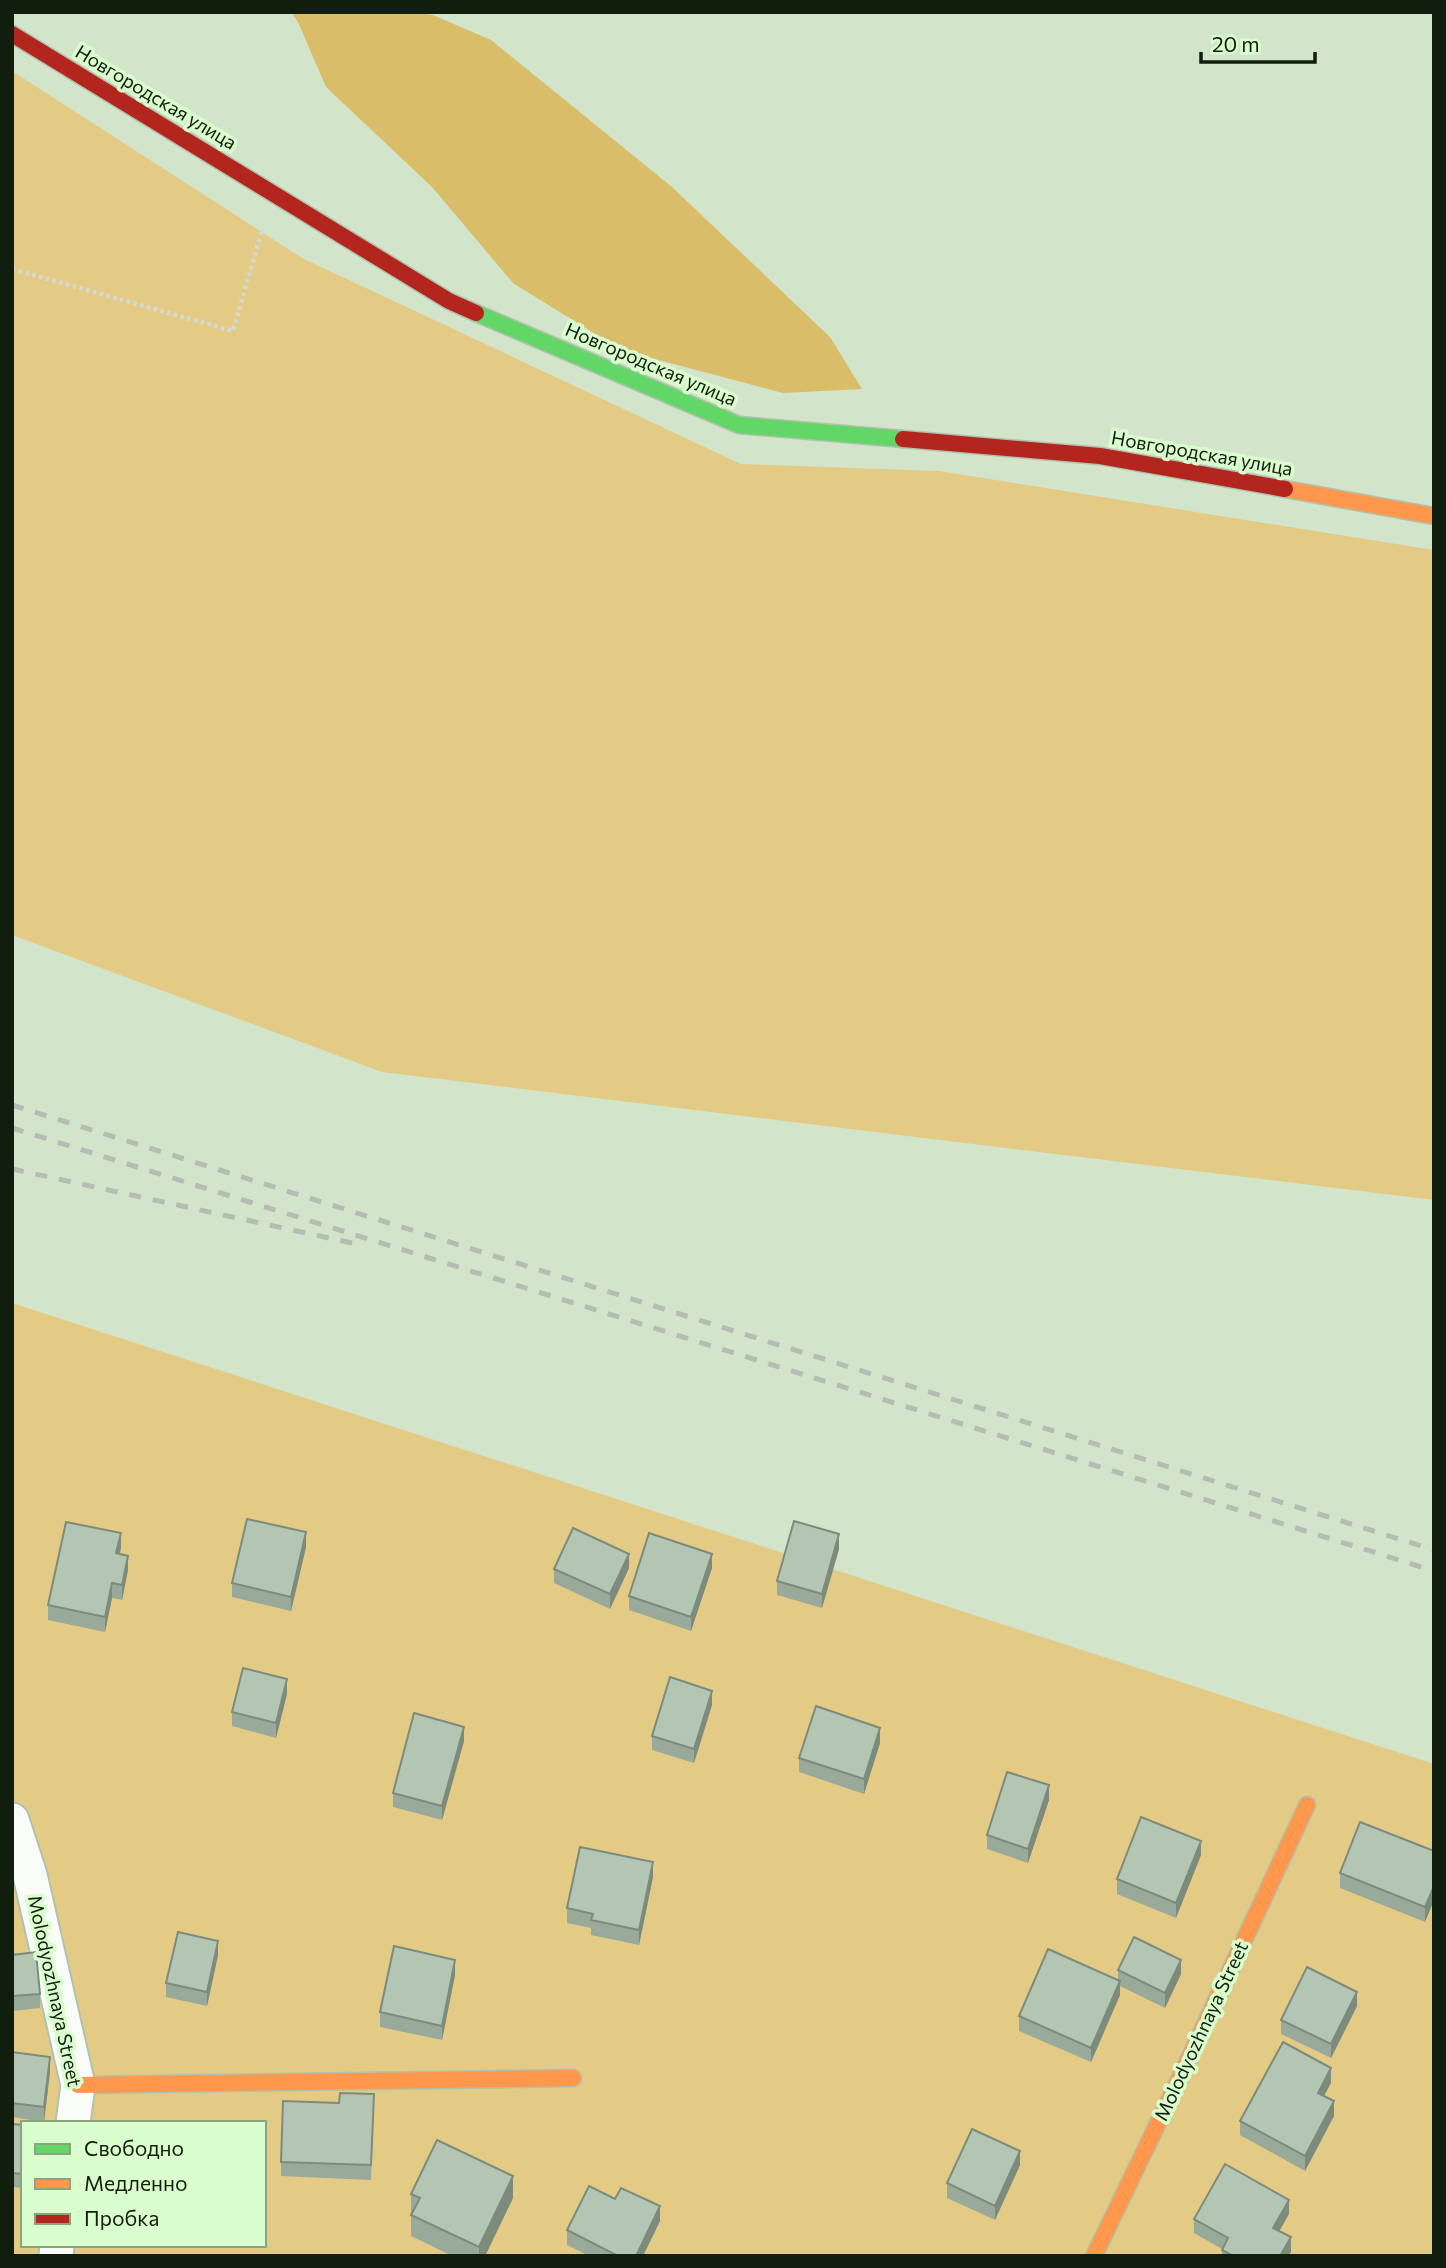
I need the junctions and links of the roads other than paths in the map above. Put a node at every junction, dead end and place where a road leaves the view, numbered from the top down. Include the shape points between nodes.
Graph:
1 (12, 34) edge
2 (1434, 516) edge
3 (1307, 1805) dead end
4 (12, 1820) edge
5 (573, 2078) dead end
6 (78, 2085) junction
7 (74, 2121) edge
8 (1094, 2256) edge

1 - 2 street, Новгородская улица via 449,302 739,425 1100,456
3 - 8 street, Molodyozhnaya Street
4 - 6 street, Molodyozhnaya Street via 30,1875
5 - 6 street
6 - 7 street, Molodyozhnaya Street

